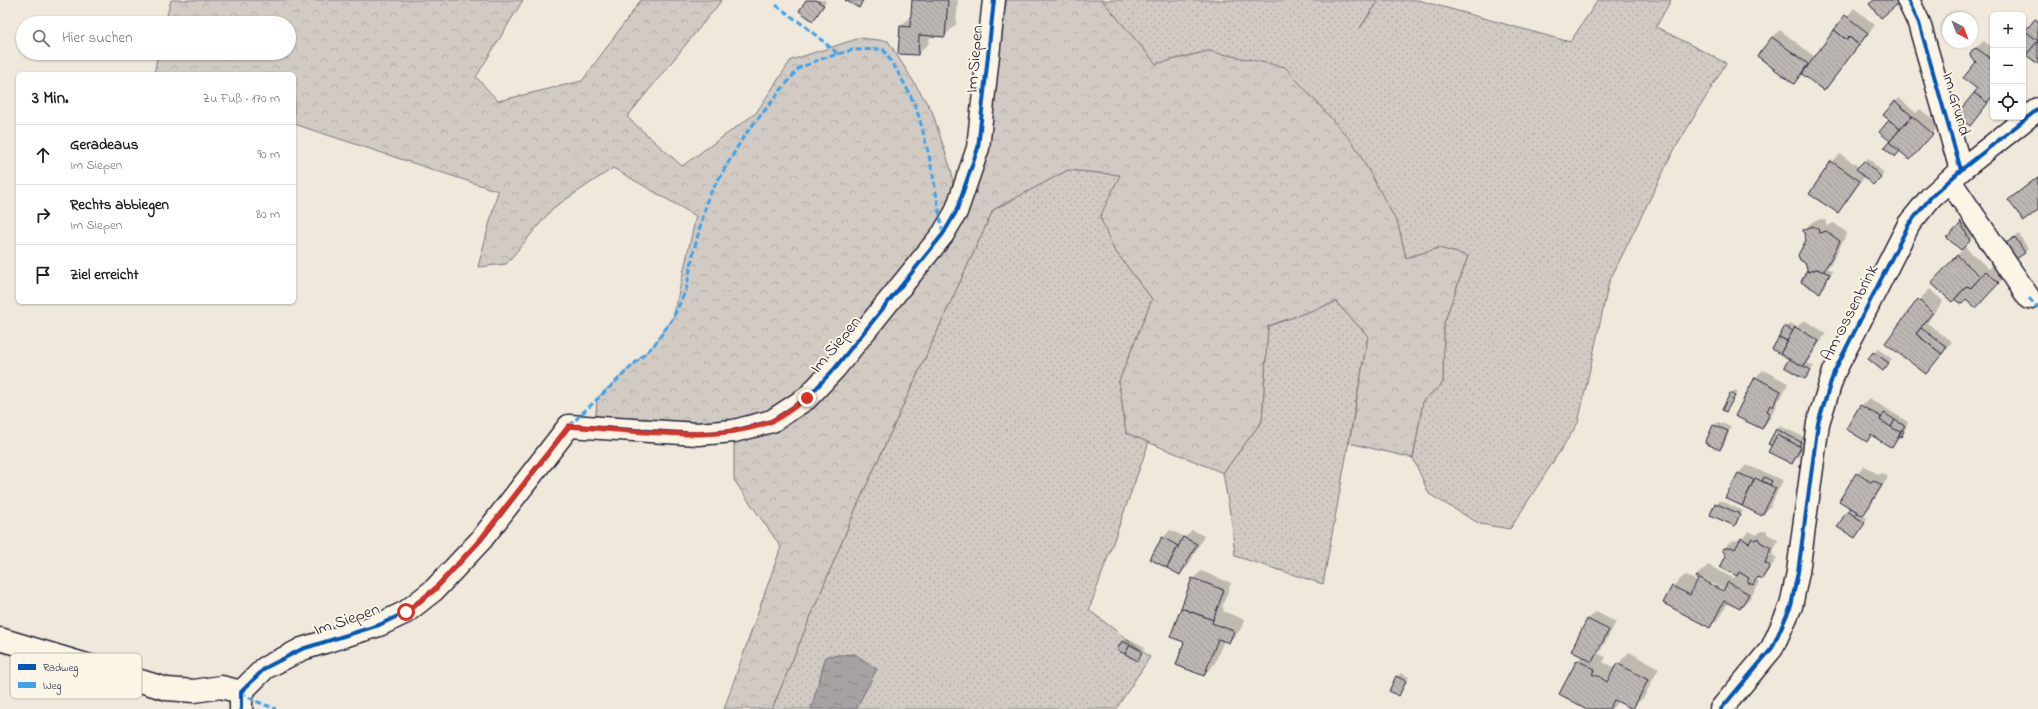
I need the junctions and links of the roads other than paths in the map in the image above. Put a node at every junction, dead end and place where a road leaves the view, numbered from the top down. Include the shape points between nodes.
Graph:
1 (994, 0) edge
2 (1908, 0) edge
3 (2038, 109) edge
4 (1956, 175) junction
5 (2029, 298) dead end
6 (0, 639) edge
7 (47, 653) edge
8 (142, 682) edge
9 (241, 701) edge
10 (1721, 709) edge

1 - 9 street, Im Siepen via 978,148 956,212 943,234 836,368 807,398 772,421 734,431 698,434 569,426 480,540 434,590 406,612 386,622 302,650 265,668
2 - 4 street, Im Grund via 1919,23
3 - 4 street, Am Ossenbrink
4 - 5 street, Im Grund
4 - 10 street, Am Ossenbrink via 1931,197 1909,224 1834,372 1818,423 1791,606 1772,648
6 - 7 street
8 - 9 street via 167,689 194,691 221,687

